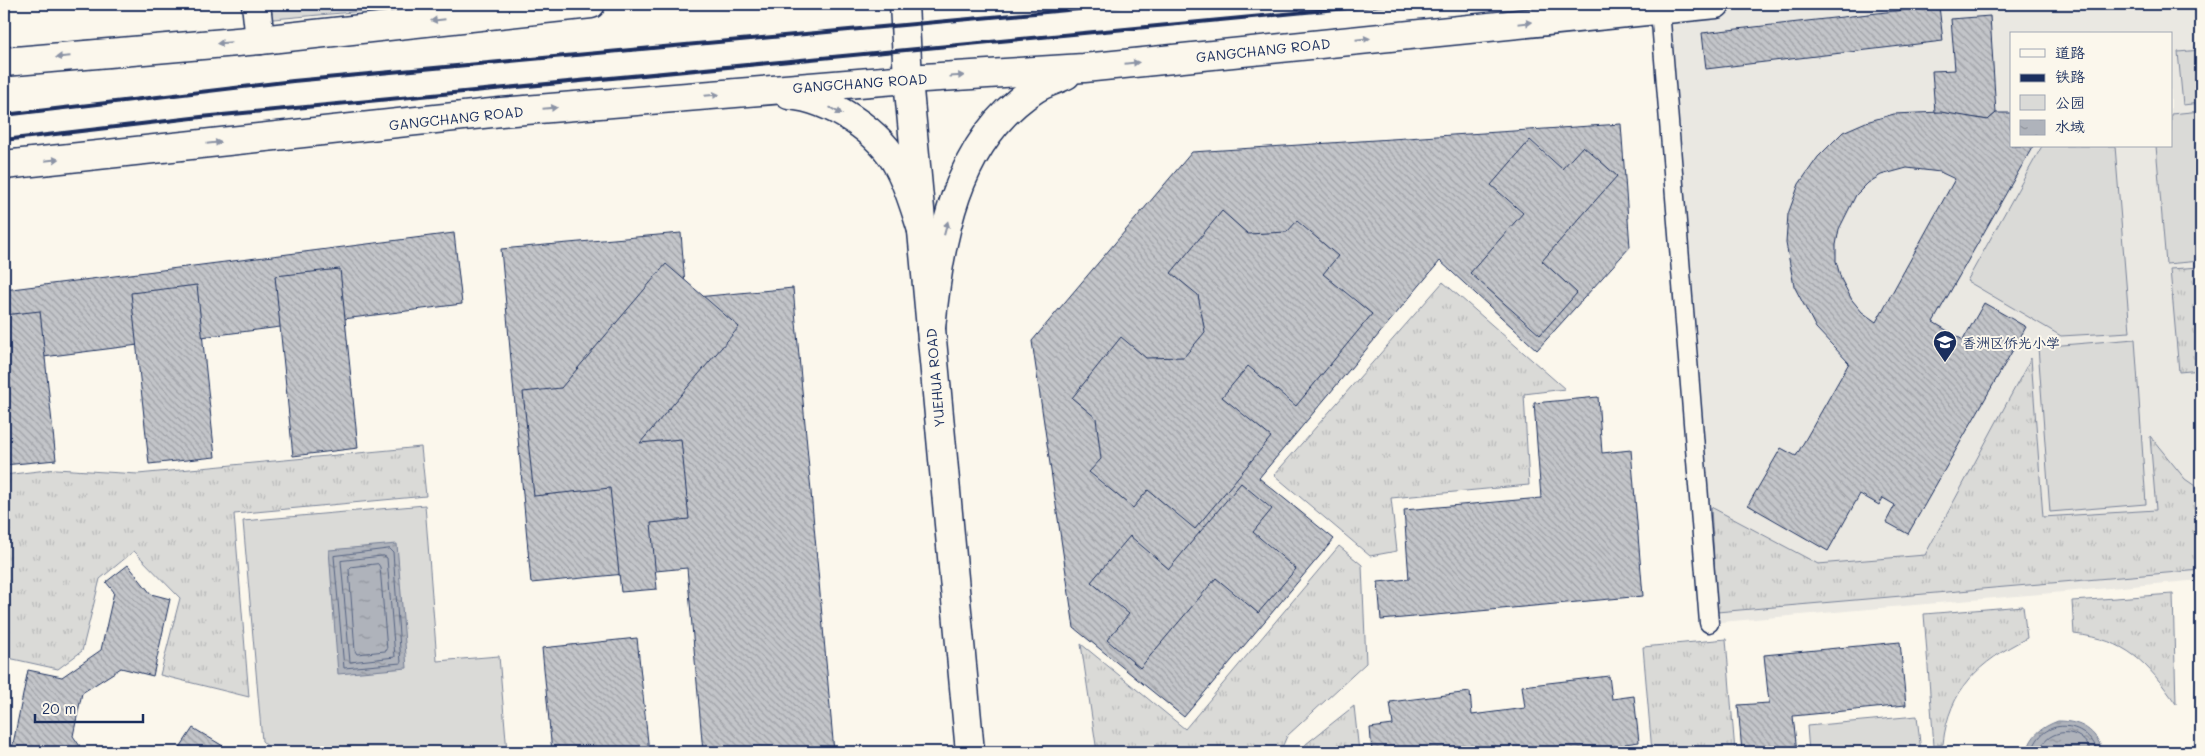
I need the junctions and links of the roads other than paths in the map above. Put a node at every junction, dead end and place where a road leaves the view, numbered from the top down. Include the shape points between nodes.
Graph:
1 (256, 4) edge
2 (591, 4) edge
3 (904, 4) edge
4 (1716, 4) edge
5 (1660, 9) junction
6 (260, 40) junction
7 (4, 62) edge
8 (1084, 68) junction
9 (908, 79) junction
10 (755, 92) junction
11 (4, 165) edge
12 (922, 230) junction
13 (931, 328) junction
14 (1709, 623) dead end
15 (970, 752) edge

1 - 6 main road
2 -> 6 main road
3 - 9 main road, YUEHUA ROAD
4 - 5 main road, GANGCHANG ROAD
8 -> 5 main road, GANGCHANG ROAD
5 - 14 lane
6 -> 7 main road
9 -> 8 main road, GANGCHANG ROAD
13 -> 8 main road via 942,241 966,170 998,122 1015,104 1036,88
9 - 10 main road, GANGCHANG ROAD
9 - 12 main road, YUEHUA ROAD
11 -> 10 main road, GANGCHANG ROAD via 501,112
10 -> 12 main road via 797,96 828,106 880,141 899,167
12 - 13 main road, YUEHUA ROAD
13 - 15 main road, YUEHUA ROAD

